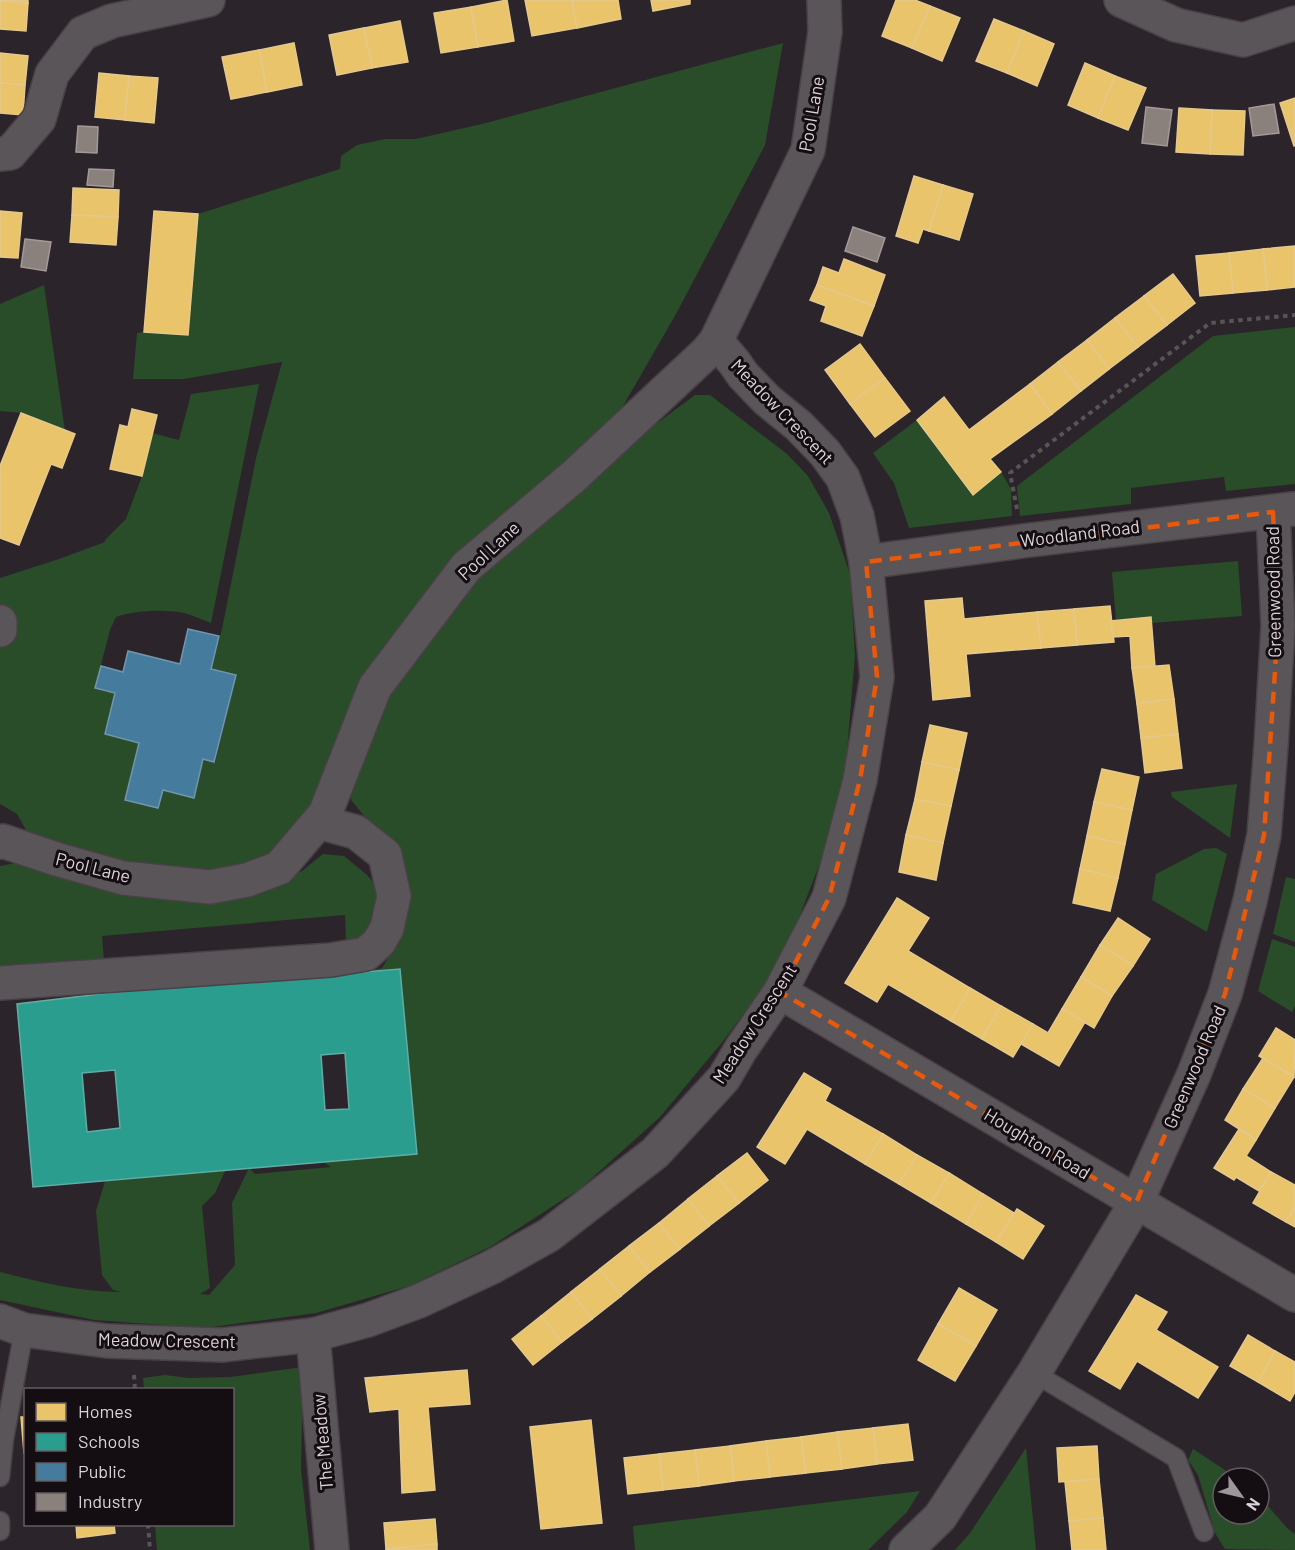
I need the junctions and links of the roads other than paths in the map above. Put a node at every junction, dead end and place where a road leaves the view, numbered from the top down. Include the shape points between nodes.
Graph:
1 (208, 0) edge
2 (824, 0) edge
3 (1121, 0) edge
4 (1295, 23) edge
5 (0, 154) edge
6 (716, 341) junction
7 (1284, 511) edge
8 (866, 562) junction
9 (0, 622) edge
10 (0, 630) edge
11 (319, 822) junction
12 (1, 840) edge
13 (0, 983) edge
14 (780, 992) junction
15 (1136, 1203) junction
16 (1295, 1295) edge
17 (12, 1325) edge
18 (313, 1335) junction
19 (1034, 1373) junction
20 (0, 1477) edge
21 (0, 1521) edge
22 (0, 1531) edge
23 (1204, 1532) dead end
24 (332, 1550) edge
25 (906, 1550) edge

1 - 5 street via 112,21 83,33 52,74 39,119 9,153
2 - 6 street, Pool Lane via 825,32 808,150
3 - 4 street via 1176,25 1243,40
6 - 8 street, Meadow Crescent via 742,375 812,439 843,478 857,516
6 - 11 street, Pool Lane via 573,477 466,567 375,687
7 - 8 street, Woodland Road
7 - 15 street, Greenwood Road via 1264,835 1250,901 1225,994
8 - 14 street, Meadow Crescent via 877,677 860,780 829,898
9 - 10 street
11 - 12 street, Pool Lane via 279,868 247,880 210,887 123,878
11 - 13 street via 356,832 385,855 394,896 387,928 366,954 331,960
14 - 15 street, Houghton Road
14 - 18 street, Meadow Crescent via 724,1078 655,1153 549,1235 419,1301
15 - 16 street, Houghton Road
15 - 19 street, Greenwood Road
17 - 18 street, Meadow Crescent via 107,1341 222,1346
17 - 20 lane
18 - 24 street, The Meadow
19 - 23 lane via 1176,1458
19 - 25 street, Greenwood Road via 940,1517
21 - 22 lane

